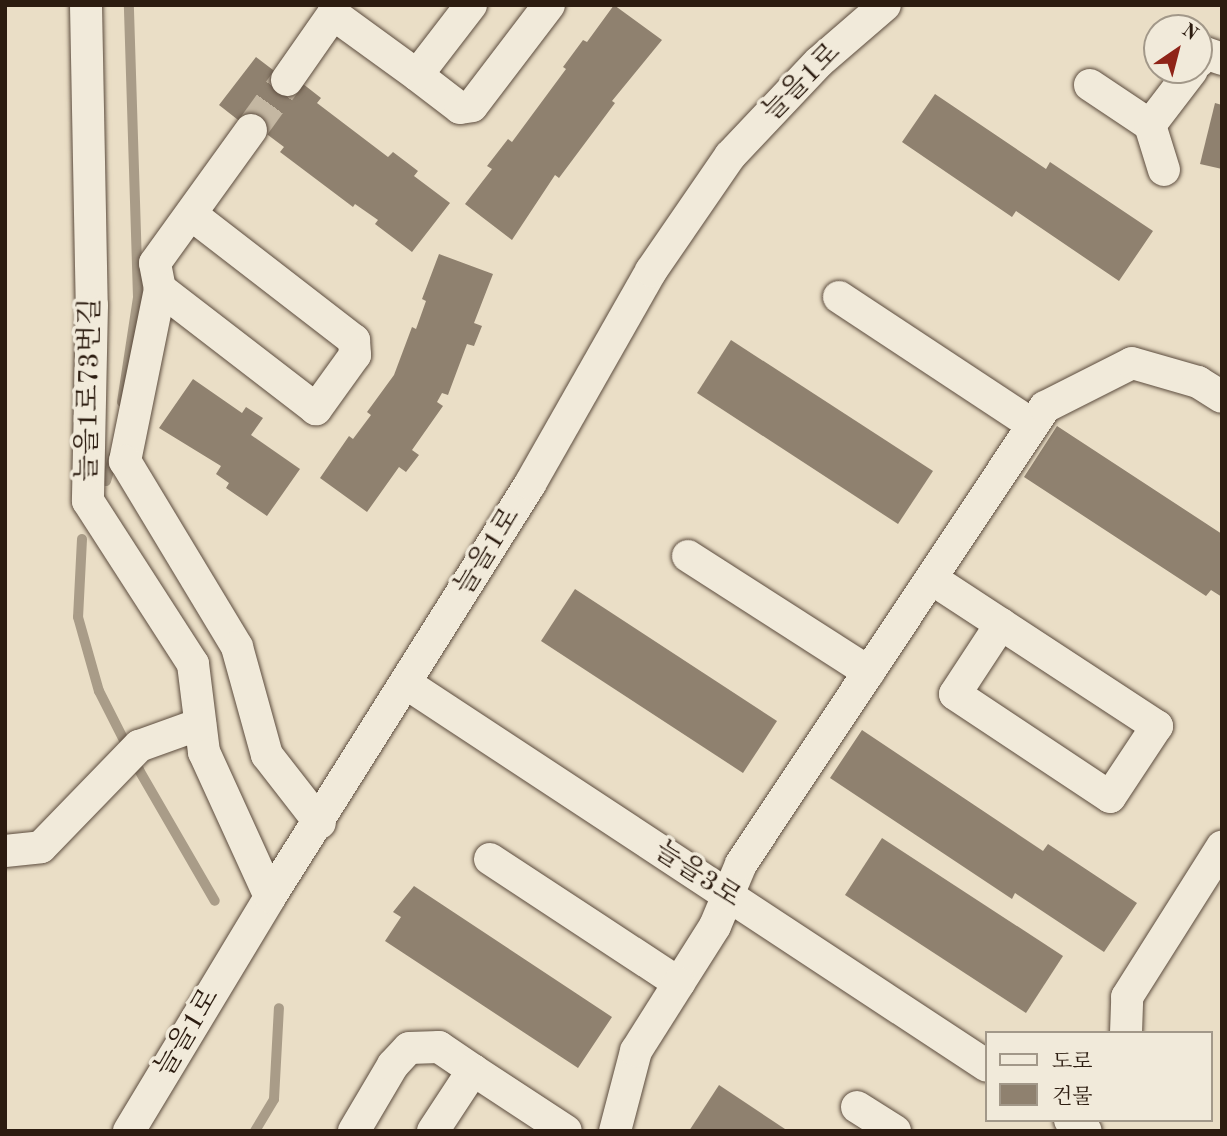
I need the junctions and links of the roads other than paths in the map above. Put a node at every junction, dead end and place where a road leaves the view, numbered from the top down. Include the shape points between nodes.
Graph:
1 (86, 5) edge
2 (471, 5) edge
3 (550, 5) edge
4 (885, 5) edge
5 (417, 75) junction
6 (287, 80) tunnel mouth
7 (1181, 84) edge
8 (1090, 85) dead end
9 (1150, 125) junction
10 (251, 130) tunnel mouth
11 (1164, 170) dead end
12 (192, 215) junction
13 (160, 289) junction
14 (839, 297) dead end
15 (1222, 397) edge
16 (1033, 425) junction
17 (688, 556) dead end
18 (932, 579) junction
19 (1001, 624) junction
20 (869, 673) junction
21 (407, 684) junction
22 (201, 724) junction
23 (320, 823) junction
24 (1222, 847) edge
25 (5, 850) edge
26 (490, 859) dead end
27 (727, 895) junction
28 (270, 897) junction
29 (678, 983) junction
30 (1126, 1031) edge
31 (986, 1065) edge
32 (473, 1070) junction
33 (858, 1107) dead end
34 (548, 1126) edge
35 (129, 1131) edge
36 (354, 1131) edge
37 (433, 1131) edge
38 (615, 1131) edge
39 (895, 1131) edge

1 - 22 street, 늘을1로73번길 via 92,304 88,501 193,664
2 - 5 street
3 - 5 street via 472,106 460,108
4 - 21 street, 늘을1로 via 819,62 730,156 651,271 530,484
5 - 6 street via 333,14
7 - 9 street
8 - 9 street
9 - 11 street
10 - 12 street
12 - 13 street via 155,262
12 - 13 street via 354,340 355,355 316,409
13 - 23 street via 125,461 237,647 267,755
14 - 16 street
15 - 16 street via 1198,382 1132,363 1045,407
16 - 18 street
17 - 20 street
18 - 19 street
18 - 20 street
19 - 19 street via 1157,726 1110,797 955,694
20 - 27 street via 741,864
21 - 23 street, 늘을1로
21 - 27 street, 늘을3로
22 - 25 street via 130,755 41,846
22 - 28 street, 늘을1로73번길 via 204,752
23 - 28 street, 늘을1로
24 - 30 street via 1127,997
26 - 29 street
27 - 29 street via 715,926
27 - 31 street, 늘을3로
28 - 35 street, 늘을1로
29 - 38 street via 636,1051
32 - 34 street
32 - 36 street via 439,1047 409,1048 393,1065
32 - 37 street
33 - 39 street

